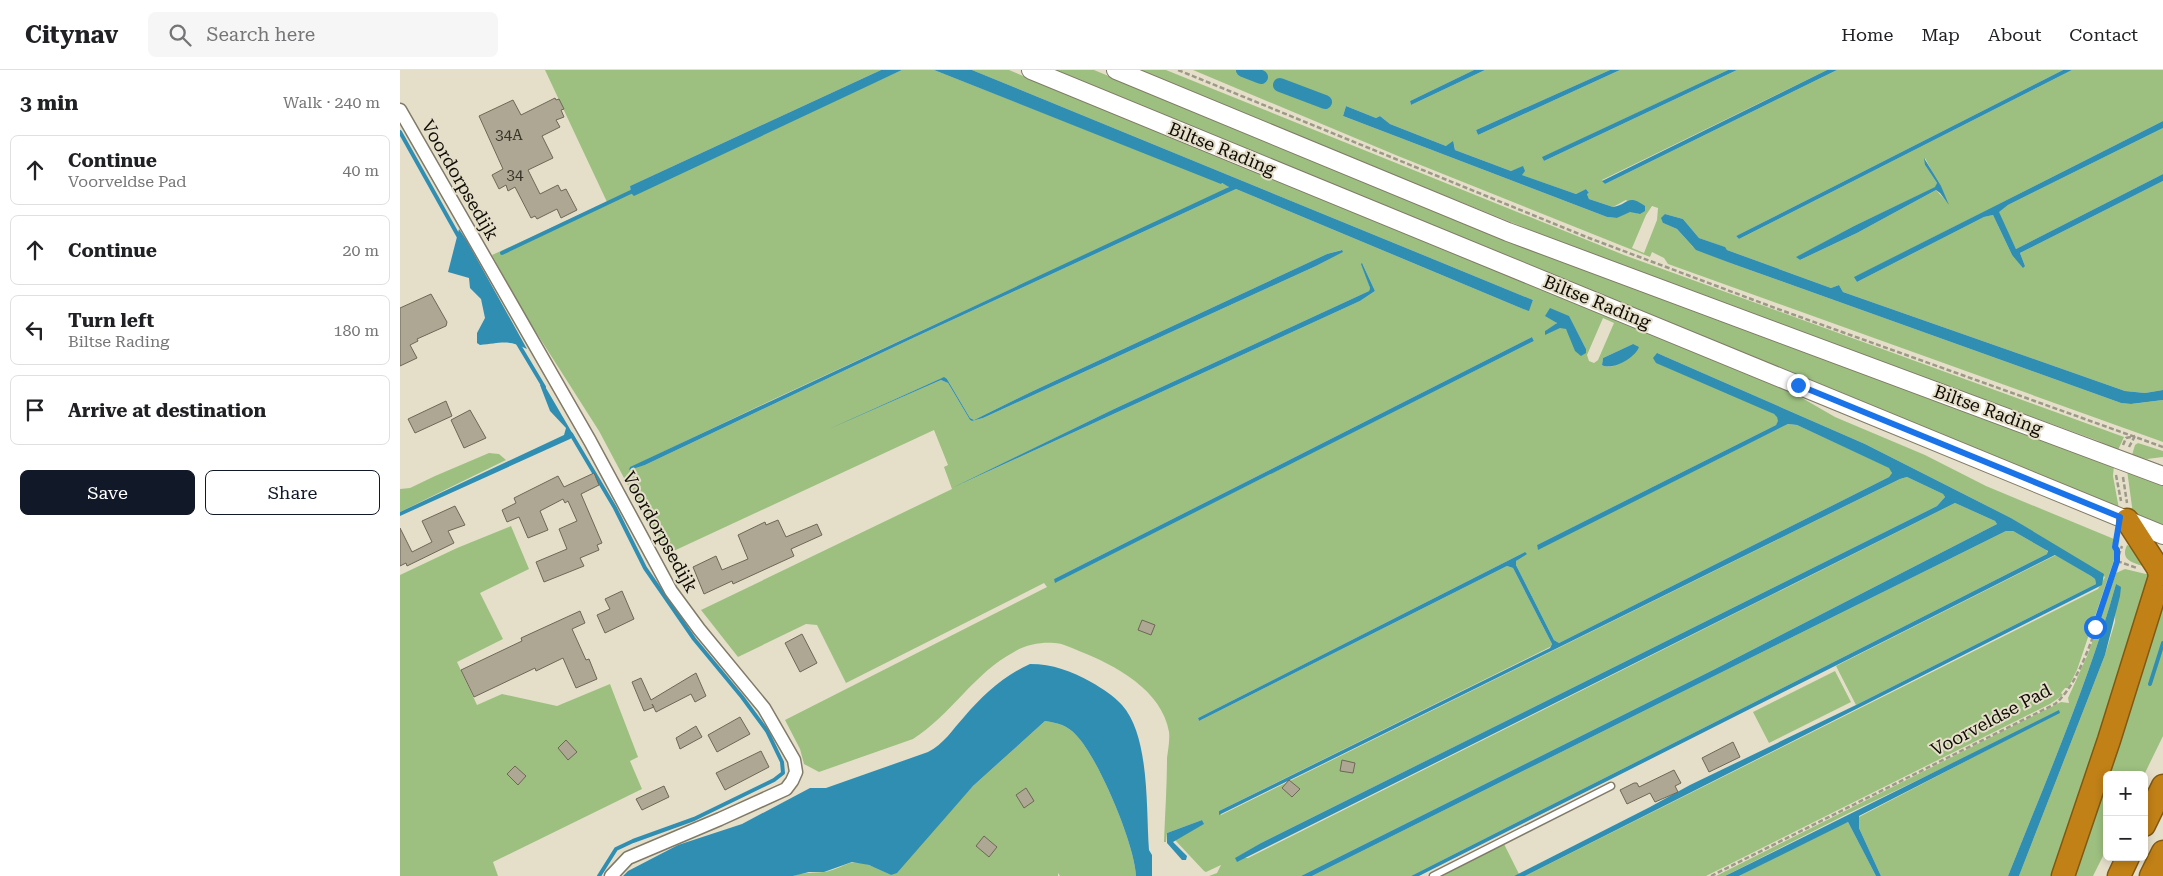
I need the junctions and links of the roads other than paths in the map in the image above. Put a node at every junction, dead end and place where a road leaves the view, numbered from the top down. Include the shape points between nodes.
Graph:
1 (1031, 70) edge
2 (1116, 70) edge
3 (400, 110) edge
4 (2163, 476) edge
5 (2124, 518) junction
6 (2163, 535) edge
7 (2162, 571) edge
8 (1611, 786) dead end
9 (2163, 786) edge
10 (2148, 817) edge
11 (2163, 852) edge
12 (2126, 861) edge
13 (611, 876) edge
14 (1433, 876) edge
15 (2063, 876) edge
16 (2119, 876) edge
17 (2151, 876) edge

1 - 5 main road, Biltse Rading
2 - 4 main road, Biltse Rading via 1508,232
3 - 13 street, Voordorpsedijk via 590,441 671,591 764,708 794,760 796,772 786,789 628,858
5 - 6 main road, Biltse Rading
5 - 7 highway
7 - 15 highway
8 - 14 lane
9 - 10 highway
11 - 17 highway
12 - 16 highway

